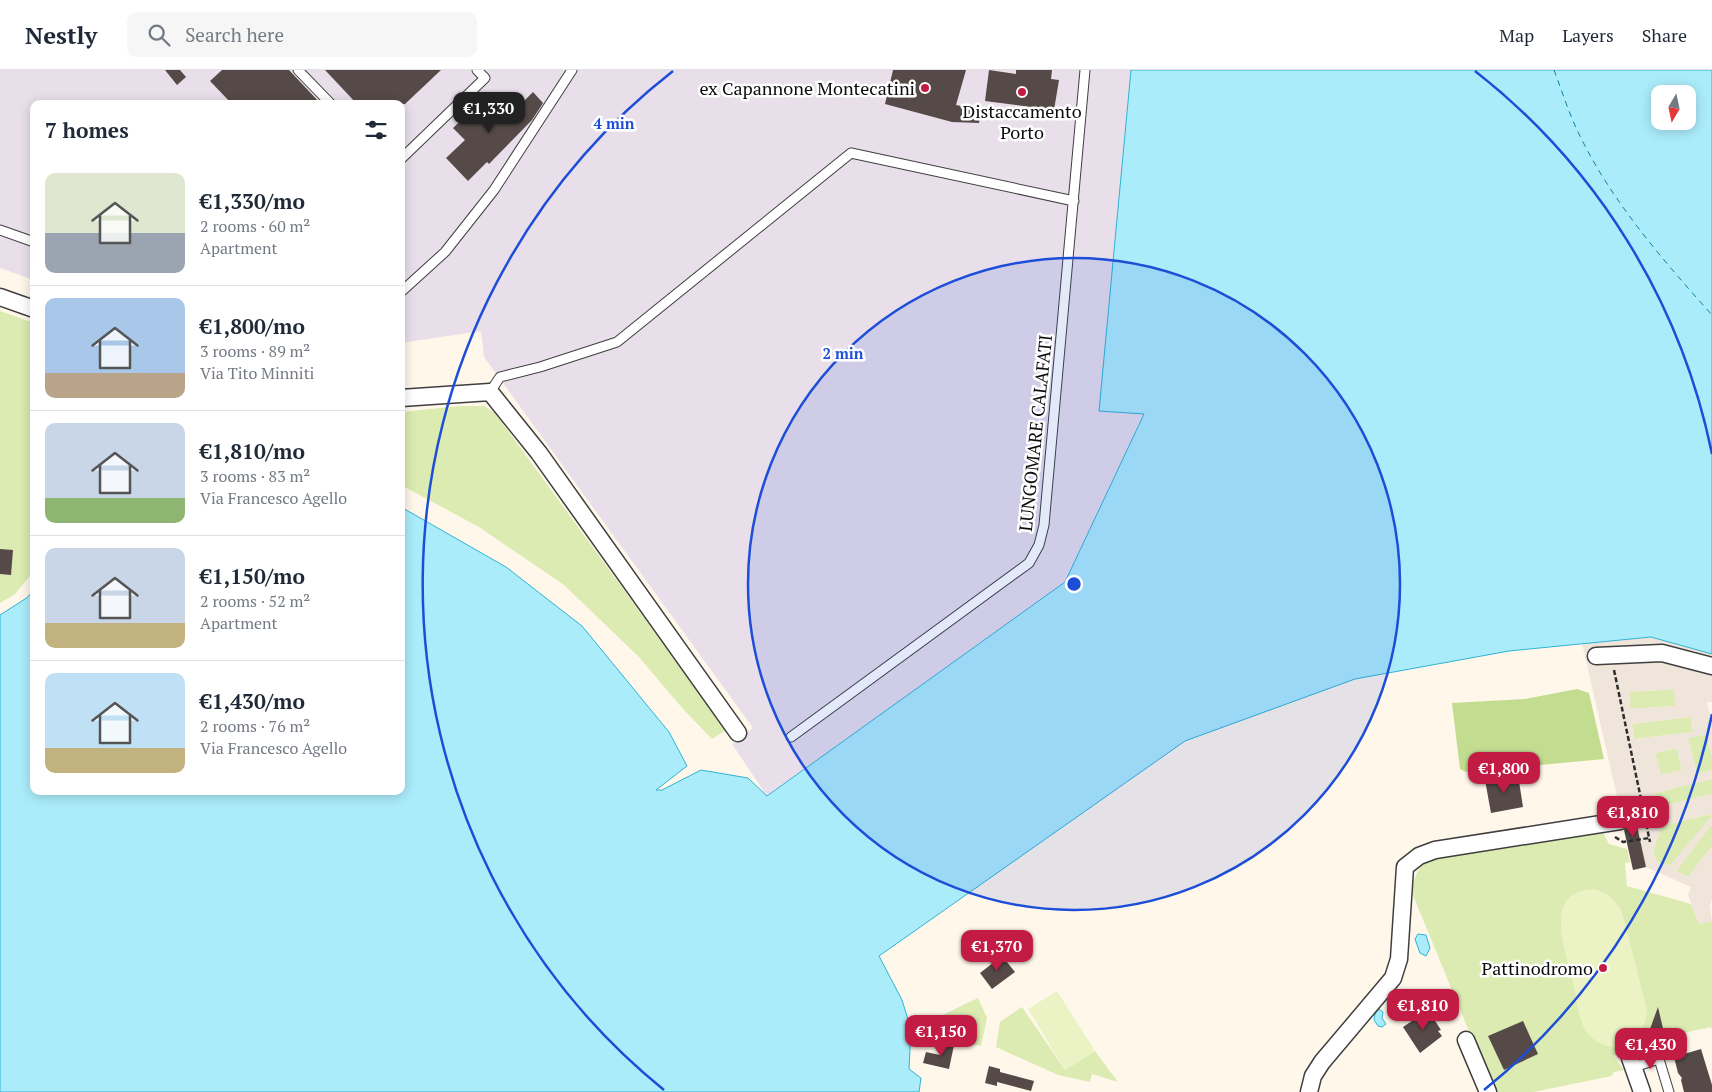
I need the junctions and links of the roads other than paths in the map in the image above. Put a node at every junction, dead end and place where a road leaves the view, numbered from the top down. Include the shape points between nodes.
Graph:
1 (298, 70) edge
2 (478, 70) edge
3 (572, 70) edge
4 (1085, 70) edge
5 (327, 100) edge
6 (405, 155) edge
7 (1074, 201) junction
8 (0, 230) edge
9 (30, 241) edge
10 (405, 288) edge
11 (0, 297) edge
12 (30, 308) edge
13 (490, 392) junction
14 (405, 398) edge
15 (1604, 656) road end
16 (1712, 666) edge
17 (738, 733) dead end
18 (791, 737) dead end
19 (1620, 821) dead end
20 (1466, 1040) dead end
21 (1632, 1063) joint
22 (1309, 1092) edge
23 (1488, 1092) edge
24 (1642, 1092) edge
25 (1668, 1092) edge

1 - 5 lane
2 - 6 lane via 485,78
3 - 10 lane via 494,190 445,252
4 - 7 lane, LUNGOMARE CALAFATI
7 - 13 lane via 852,153 616,342 500,377
7 - 18 lane, LUNGOMARE CALAFATI via 1044,525 1030,563
8 - 9 lane
11 - 12 street
13 - 14 street
13 - 17 street via 540,453
15 - 16 street via 1662,653
19 - 22 street via 1435,850 1419,856 1405,867 1399,959 1393,978 1322,1062 1313,1076
20 - 23 street
21 - 24 street
21 - 25 lane via 1659,1059

